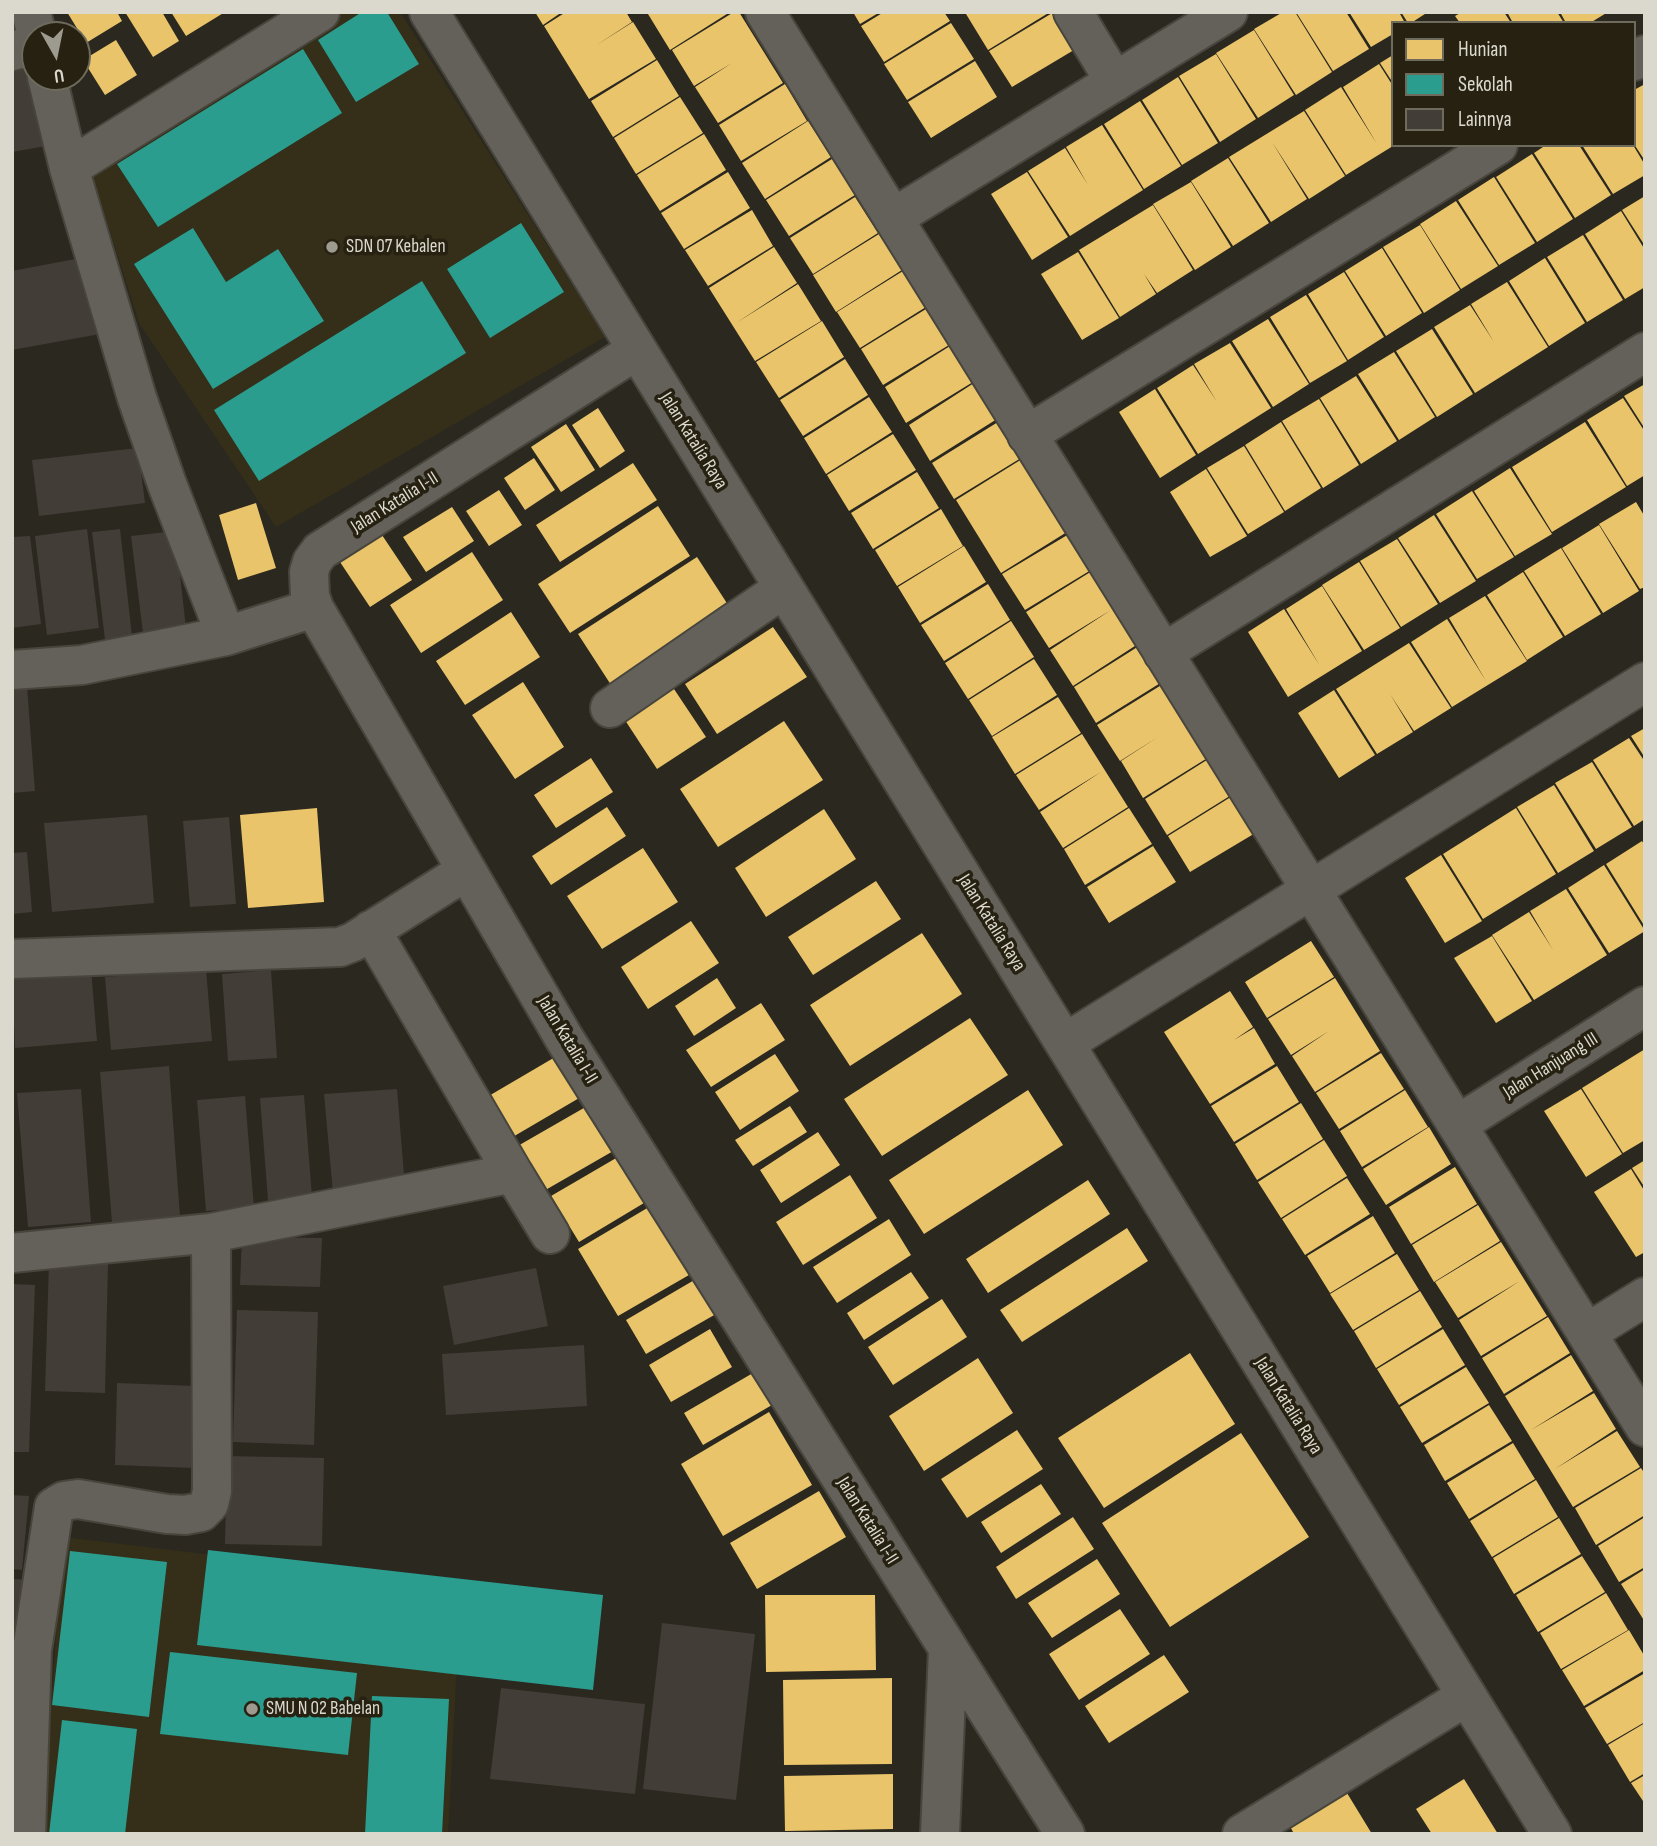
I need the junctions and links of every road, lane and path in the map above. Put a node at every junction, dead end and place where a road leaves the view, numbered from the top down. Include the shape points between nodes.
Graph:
1 (320, 12) edge
2 (429, 12) edge
3 (765, 12) edge
4 (1073, 12) edge
5 (1228, 12) edge
6 (1115, 82) junction
7 (50, 91) edge
8 (1495, 147) edge
9 (69, 169) junction
10 (893, 218) junction
11 (637, 350) junction
12 (1645, 352) edge
13 (1027, 435) junction
14 (784, 588) junction
15 (314, 608) junction
16 (226, 636) junction
17 (1163, 653) junction
18 (12, 670) edge
19 (1645, 682) edge
20 (610, 708) dead end
21 (466, 871) junction
22 (1311, 889) junction
23 (371, 930) junction
24 (12, 959) edge
25 (1645, 1006) edge
26 (1065, 1043) junction
27 (1457, 1125) junction
28 (513, 1173) junction
29 (211, 1233) junction
30 (550, 1234) dead end
31 (12, 1253) edge
32 (1645, 1297) edge
33 (1587, 1333) junction
34 (1645, 1427) edge
35 (948, 1650) junction
36 (1467, 1696) junction
37 (26, 1834) edge
38 (940, 1834) edge
39 (1065, 1834) edge
40 (1242, 1834) edge
41 (1552, 1834) edge

1 - 9 street
2 - 11 street, Jalan Katalia Raya
3 - 10 street
4 - 6 street
5 - 6 street
6 - 10 street
7 - 9 street
8 - 13 street
9 - 16 street via 138,398
10 - 13 street
11 - 14 street, Jalan Katalia Raya
11 - 15 street, Jalan Katalia I-II via 320,551 309,572
12 - 17 street
13 - 17 street
14 - 20 street
14 - 26 street, Jalan Katalia Raya
15 - 16 street
15 - 21 street, Jalan Katalia I-II
16 - 18 street via 82,665
17 - 22 street
19 - 22 street
21 - 23 street
21 - 35 street, Jalan Katalia I-II via 564,1038
22 - 26 street
22 - 27 street
23 - 24 street via 335,948
23 - 28 street
25 - 27 street, Jalan Hanjuang III
26 - 36 street, Jalan Katalia Raya
27 - 33 street
28 - 29 street
28 - 30 street
29 - 31 street
29 - 37 street via 209,1504 201,1512 185,1515 78,1499 54,1507 32,1650
32 - 33 street
33 - 34 street
35 - 38 street
35 - 39 street, Jalan Katalia I-II
36 - 40 street
36 - 41 street, Jalan Katalia Raya

